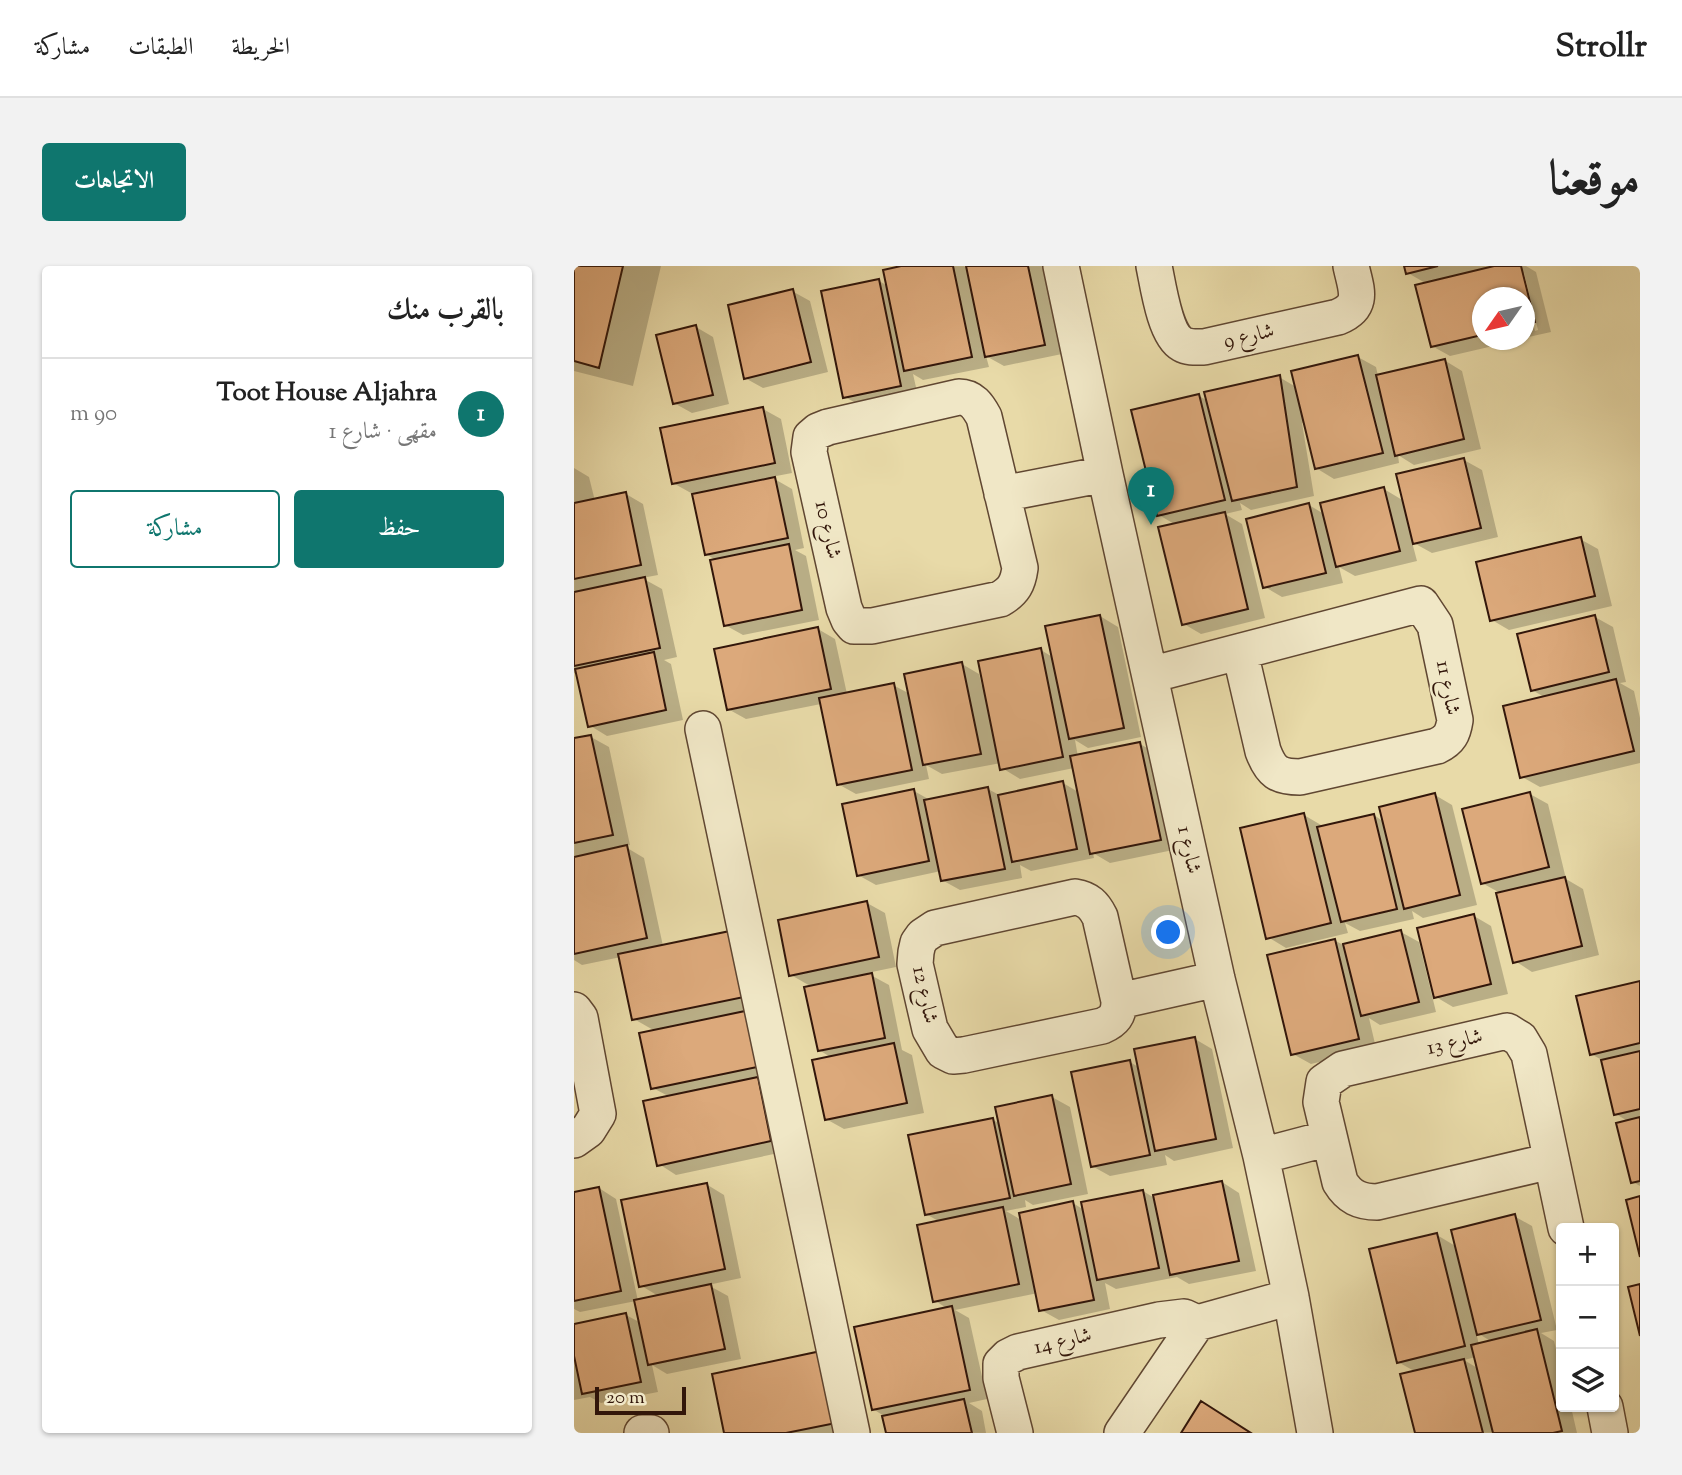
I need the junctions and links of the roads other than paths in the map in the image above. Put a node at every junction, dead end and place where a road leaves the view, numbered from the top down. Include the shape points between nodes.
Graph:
1 (1061, 266) edge
2 (1154, 266) edge
3 (1351, 266) edge
4 (1105, 474) junction
5 (1002, 494) junction
6 (1240, 652) junction
7 (1150, 674) junction
8 (703, 729) dead end
9 (1217, 979) junction
10 (1119, 1001) junction
11 (574, 1010) edge
12 (1329, 1138) junction
13 (574, 1140) edge
14 (1261, 1156) junction
15 (1551, 1161) junction
16 (1565, 1223) edge
17 (1291, 1297) junction
18 (1197, 1323) junction
19 (1606, 1412) edge
20 (642, 1433) edge
21 (652, 1433) edge
22 (852, 1433) edge
23 (1015, 1433) edge
24 (1122, 1433) edge
25 (1315, 1433) edge
26 (1610, 1433) edge

1 - 4 street, شارع 1
2 - 3 street, شارع 9 via 1168,325 1175,338 1194,348 1348,313 1357,294
4 - 5 street
4 - 7 street, شارع 1
5 - 5 street, شارع 10 via 1020,568 1014,589 1000,598 854,626 844,608 809,452 811,437 828,427 966,397 984,417
6 - 6 street, شارع 11 via 1421,604 1435,625 1455,720 1453,730 1449,739 1437,746 1287,777 1268,765
6 - 7 street, شارع 11
7 - 9 street, شارع 1
8 - 22 street
9 - 10 street
9 - 14 street, شارع 1
10 - 10 street, شارع 12 via 1116,1017 1102,1026 953,1056 943,1051 930,1029 915,964 918,943 935,928 1065,898 1084,898 1100,917
11 - 13 street via 580,1018 598,1114 594,1124
12 - 14 street
12 - 15 street, شارع 13 via 1340,1182 1356,1199 1370,1202
12 - 15 street, شارع 13 via 1321,1102 1324,1082 1332,1075 1507,1031 1520,1039 1529,1054
14 - 17 street, شارع 1
15 - 16 street, شارع 13
17 - 18 street, شارع 14
17 - 25 street, شارع 1
18 - 23 street, شارع 14 via 1184,1317 1159,1320 1008,1357 1001,1364 1001,1378
18 - 24 street
19 - 26 street
20 - 21 street

